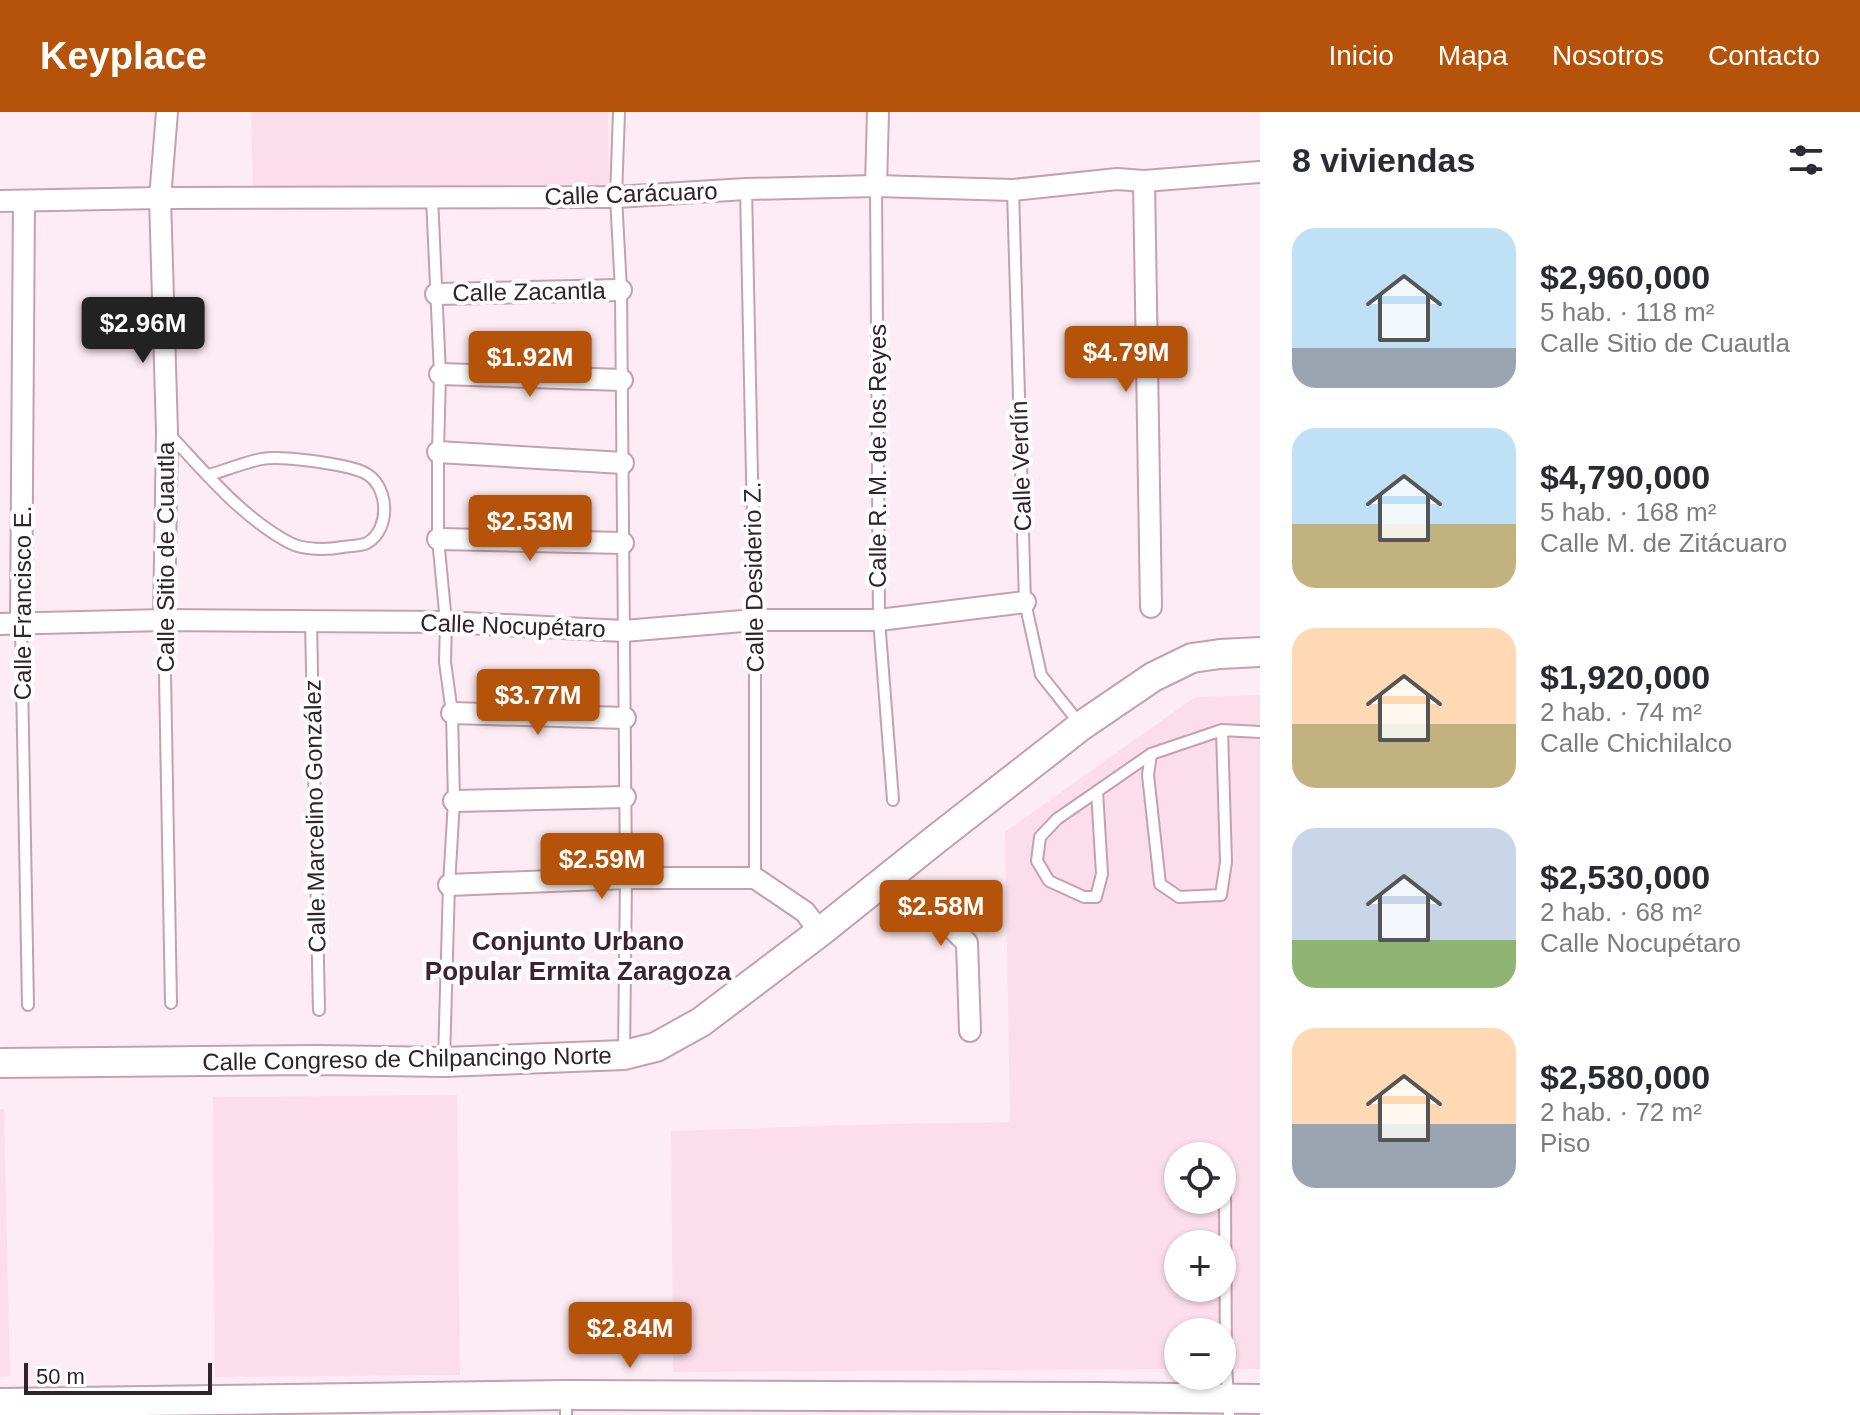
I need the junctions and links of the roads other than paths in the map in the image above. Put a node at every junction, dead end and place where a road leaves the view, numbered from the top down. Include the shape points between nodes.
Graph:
1 (167, 112) edge
2 (619, 112) edge
3 (878, 112) edge
4 (1260, 172) edge
5 (1144, 181) junction
6 (876, 186) junction
7 (746, 189) junction
8 (1013, 190) junction
9 (432, 197) junction
10 (616, 197) junction
11 (160, 198) junction
12 (0, 201) edge
13 (24, 201) junction
14 (621, 290) junction
15 (436, 294) junction
16 (440, 374) junction
17 (622, 380) junction
18 (167, 432) junction
19 (438, 452) junction
20 (623, 463) junction
21 (209, 475) junction
22 (438, 539) junction
23 (623, 543) junction
24 (1025, 602) junction
25 (1151, 607) dead end
26 (164, 620) junction
27 (755, 620) junction
28 (879, 620) junction
29 (311, 621) junction
30 (446, 622) junction
31 (0, 624) edge
32 (21, 624) junction
33 (624, 631) junction
34 (1260, 652) edge
35 (452, 713) junction
36 (625, 718) junction
37 (1081, 726) junction
38 (1222, 730) junction
39 (1260, 732) edge
40 (1151, 754) junction
41 (1097, 791) junction
42 (625, 797) junction
43 (893, 800) dead end
44 (454, 801) junction
45 (626, 878) junction
46 (755, 878) junction
47 (885, 879) junction
48 (449, 885) junction
49 (820, 932) junction
50 (171, 1003) dead end
51 (28, 1005) dead end
52 (319, 1010) dead end
53 (970, 1031) dead end
54 (624, 1055) junction
55 (444, 1062) junction
56 (0, 1063) edge
57 (1225, 1214) edge
58 (1260, 1399) edge
59 (0, 1403) edge
60 (566, 1405) edge
61 (1099, 1406) edge
62 (212, 1407) edge
63 (1229, 1407) edge
64 (69, 1409) edge

1 - 11 street, Calle Sitio de Cuautla
2 - 10 lane
3 - 6 street, Calle R. M. de los Reyes
4 - 5 street, Calle Carácuaro
5 - 8 street, Calle Carácuaro
5 - 25 street
6 - 7 street, Calle Carácuaro
6 - 8 street, Calle Carácuaro
6 - 28 lane, Calle R. M. de los Reyes
7 - 10 street, Calle Carácuaro
7 - 27 lane, Calle Desiderio Z.
8 - 24 lane, Calle Verdín
9 - 10 street, Calle Carácuaro
9 - 11 street, Calle Carácuaro
9 - 15 lane
10 - 14 lane
11 - 13 street, Calle Carácuaro
11 - 18 street, Calle Sitio de Cuautla
12 - 13 street, Calle Carácuaro
13 - 32 street, Calle Francisco E.
14 - 15 street, Calle Zacantla
14 - 17 lane
15 - 16 lane
16 - 17 street
16 - 19 lane
17 - 20 lane
18 - 21 lane
18 - 26 street, Calle Sitio de Cuautla
19 - 20 street
19 - 22 lane
20 - 23 lane
21 - 21 lane via 245,513 292,544 329,550 367,543 382,527 385,508 378,484 365,473 306,460 263,458
22 - 23 street
22 - 30 lane
23 - 33 lane
24 - 28 street, Calle Nocupétaro
24 - 37 lane, Calle Verdín via 1041,675
26 - 29 street, Calle Nocupétaro
26 - 32 street, Calle Nocupétaro
26 - 50 lane, Calle Sitio de Cuautla
27 - 28 street, Calle Nocupétaro
27 - 33 street, Calle Nocupétaro
27 - 46 lane, Calle Desiderio Z.
28 - 43 lane, Calle R. M. de los Reyes
29 - 30 street, Calle Nocupétaro
29 - 52 lane, Calle Marcelino González
30 - 33 street, Calle Nocupétaro
30 - 35 lane
31 - 32 street, Calle Nocupétaro
32 - 51 lane, Calle Francisco E.
33 - 36 lane
34 - 37 street, Calle Congreso de Chilpancingo Norte via 1192,658 1153,677
35 - 36 street
35 - 44 lane
36 - 42 lane
37 - 47 street, Calle Congreso de Chilpancingo Norte
38 - 39 lane
38 - 40 lane
38 - 40 lane via 1226,862 1221,895 1179,897 1160,884 1148,775
40 - 41 lane
41 - 41 lane via 1040,837 1037,861 1049,881 1084,897 1096,897 1102,874
42 - 44 street
42 - 45 lane
44 - 48 lane
45 - 46 street
45 - 48 street
45 - 54 lane
46 - 49 street via 805,912
47 - 49 street, Calle Congreso de Chilpancingo Norte
47 - 53 street via 967,943
48 - 55 lane
49 - 54 street, Calle Congreso de Chilpancingo Norte via 701,1022 656,1047
54 - 55 street, Calle Congreso de Chilpancingo Norte
55 - 56 street, Calle Congreso de Chilpancingo Norte
57 - 63 lane
58 - 63 street
59 - 64 street
60 - 61 street via 699,1401
60 - 62 street
61 - 63 street
62 - 64 street

